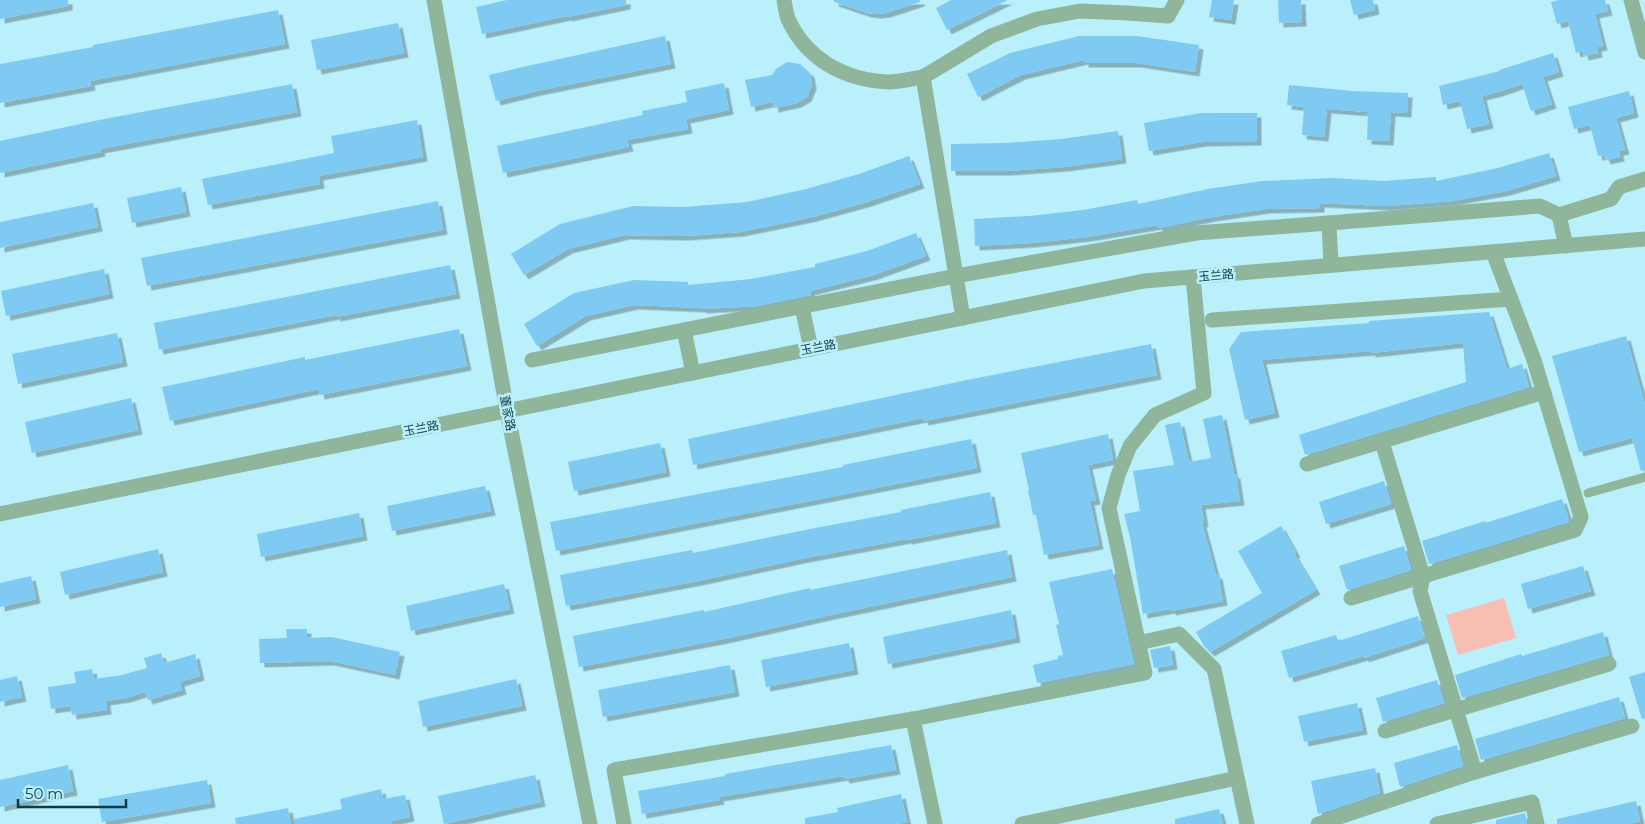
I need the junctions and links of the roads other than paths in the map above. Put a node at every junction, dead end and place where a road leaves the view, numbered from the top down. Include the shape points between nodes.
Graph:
1 (434, 0) edge
2 (784, 0) edge
3 (1177, 0) edge
4 (1631, 0) edge
5 (1645, 52) edge
6 (923, 77) junction
7 (1645, 179) edge
8 (1559, 215) junction
9 (1328, 223) junction
10 (1645, 239) edge
11 (1566, 246) junction
12 (1493, 252) junction
13 (1331, 265) junction
14 (956, 276) junction
15 (1193, 277) junction
16 (1511, 299) junction
17 (802, 306) junction
18 (963, 318) junction
19 (1212, 320) dead end
20 (684, 330) junction
21 (811, 349) junction
22 (532, 360) dead end
23 (693, 373) junction
24 (1544, 392) junction
25 (507, 411) junction
26 (1382, 442) junction
27 (1308, 464) dead end
28 (1645, 477) edge
29 (1588, 493) dead end
30 (0, 514) edge
31 (1423, 576) junction
32 (1351, 598) dead end
33 (1138, 643) junction
34 (1609, 664) dead end
35 (1456, 710) junction
36 (913, 718) junction
37 (1632, 726) dead end
38 (1385, 731) dead end
39 (1475, 772) junction
40 (1237, 778) junction
41 (590, 824) edge
42 (624, 824) edge
43 (934, 824) edge
44 (1022, 824) edge
45 (1247, 824) edge
46 (1318, 824) edge
47 (1437, 824) edge
48 (1537, 824) edge

1 - 25 street, 董家路
2 - 6 street via 788,18 803,44 826,65 854,77 872,80 889,82
3 - 6 street via 1168,16 1080,11 1037,19 991,36
4 - 5 street
6 - 14 street
7 - 8 street via 1619,187 1610,199
8 - 9 street via 1540,206
8 - 11 street
9 - 13 street
9 - 14 street via 1196,232
10 - 11 street, 玉兰路
11 - 12 street, 玉兰路
12 - 13 street, 玉兰路
12 - 16 street
13 - 15 street, 玉兰路
14 - 17 street
14 - 18 street
15 - 18 street, 玉兰路 via 1144,281
15 - 33 street via 1204,393 1155,414 1130,446 1109,508
16 - 19 street
16 - 24 street
17 - 20 street
17 - 21 street
18 - 21 street, 玉兰路
20 - 22 street
20 - 23 street
21 - 23 street, 玉兰路
23 - 25 street, 玉兰路
24 - 26 street
24 - 31 street via 1581,518 1575,530
25 - 30 street, 玉兰路
25 - 41 street, 董家路
26 - 27 street
26 - 31 street
28 - 29 lane
31 - 32 street
31 - 35 street via 1420,591
33 - 36 street via 1145,673
33 - 40 street via 1178,634 1214,669
34 - 35 street
35 - 38 street
35 - 39 street
36 - 42 street via 614,770
36 - 43 street
37 - 39 street
39 - 46 street
40 - 44 street
40 - 45 street
47 - 48 street via 1532,802

